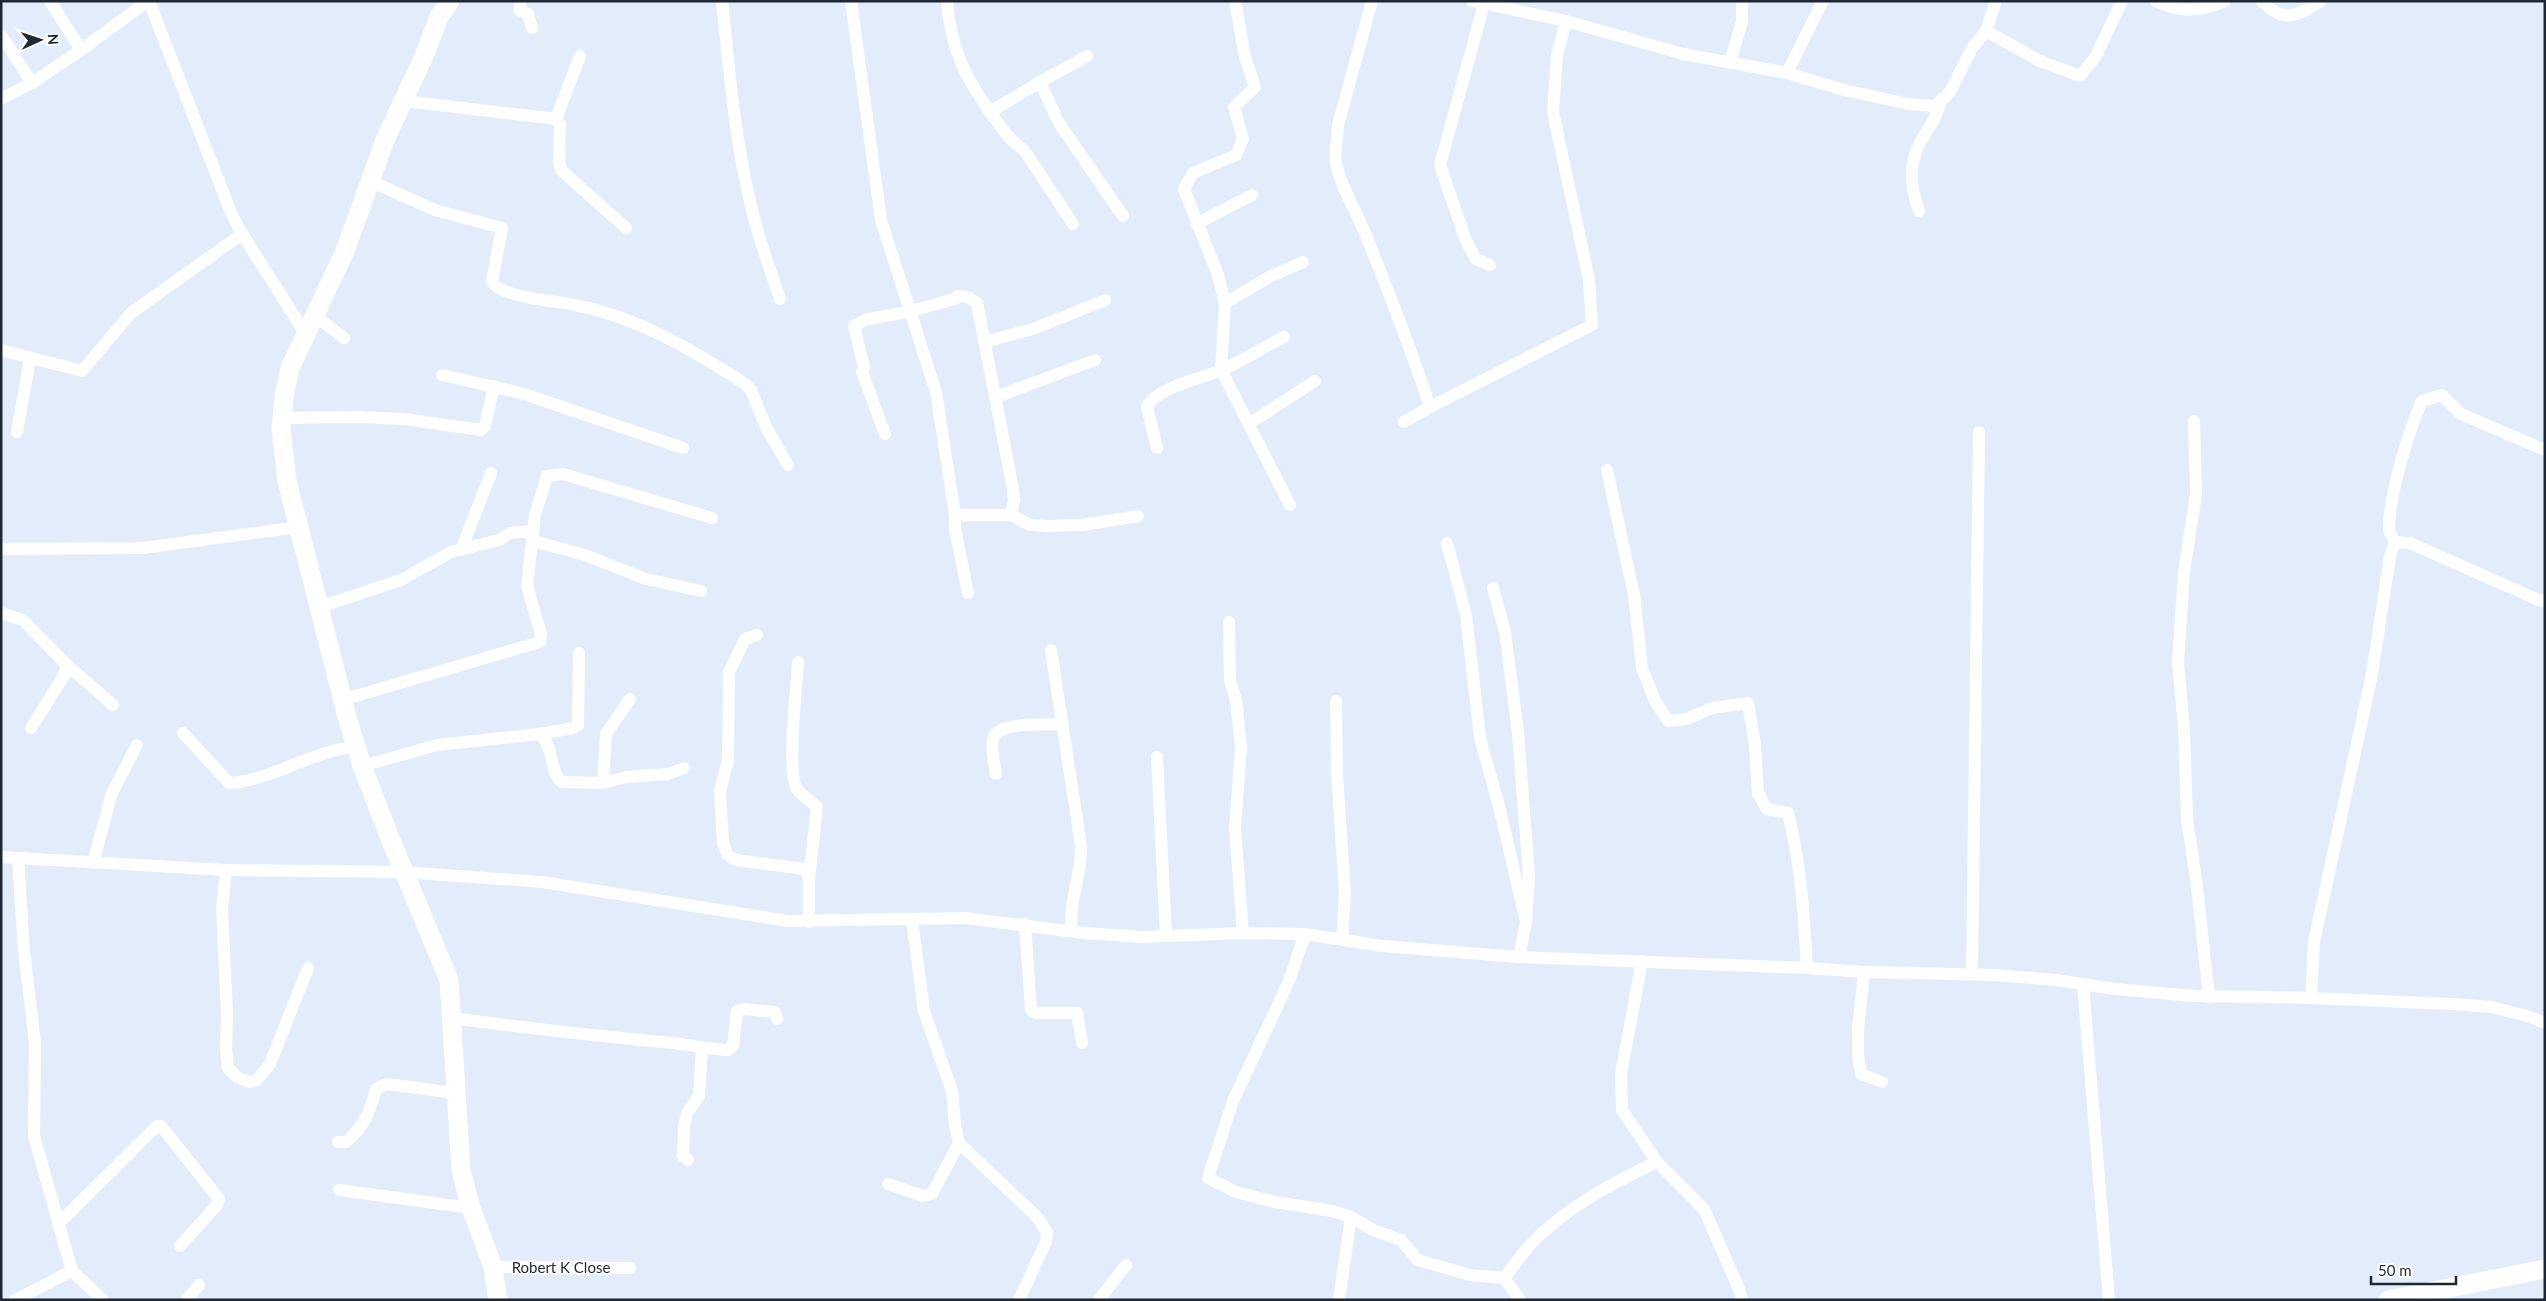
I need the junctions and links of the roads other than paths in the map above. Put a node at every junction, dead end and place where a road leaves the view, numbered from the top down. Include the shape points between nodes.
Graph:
1 (50, 1) edge
2 (148, 1) edge
3 (450, 1) edge
4 (521, 1) edge
5 (722, 1) edge
6 (851, 1) edge
7 (947, 1) edge
8 (1236, 1) edge
9 (1372, 1) edge
10 (1742, 1) edge
11 (1823, 1) edge
12 (1996, 1) edge
13 (2122, 1) edge
14 (2156, 1) edge
15 (2191, 1) edge
16 (2225, 1) edge
17 (2262, 1) edge
18 (2321, 1) edge
19 (1478, 2) edge
20 (1510, 5) edge
21 (2179, 10) junction
22 (1566, 21) junction
23 (532, 28) dead end
24 (1986, 31) junction
25 (1, 35) edge
26 (81, 50) junction
27 (580, 56) dead end
28 (1087, 56) dead end
29 (1730, 62) junction
30 (1787, 73) junction
31 (1040, 82) junction
32 (32, 83) junction
33 (1, 100) edge
34 (404, 101) junction
35 (1940, 103) junction
36 (990, 112) junction
37 (556, 119) junction
38 (370, 180) junction
39 (1252, 195) dead end
40 (1919, 212) dead end
41 (1123, 216) dead end
42 (1074, 224) dead end
43 (1196, 224) junction
44 (626, 228) dead end
45 (242, 234) junction
46 (1303, 262) dead end
47 (1490, 265) dead end
48 (780, 299) dead end
49 (1105, 300) dead end
50 (1225, 303) junction
51 (911, 312) junction
52 (314, 316) junction
53 (305, 333) junction
54 (1284, 337) dead end
55 (344, 338) dead end
56 (984, 342) junction
57 (1, 350) edge
58 (30, 359) junction
59 (1094, 360) dead end
60 (1221, 370) junction
61 (442, 375) dead end
62 (1315, 381) dead end
63 (494, 386) junction
64 (996, 397) junction
65 (1430, 407) junction
66 (282, 418) junction
67 (2194, 421) dead end
68 (1404, 422) dead end
69 (1250, 423) junction
70 (17, 432) dead end
71 (1979, 432) dead end
72 (885, 434) dead end
73 (683, 448) dead end
74 (1157, 448) dead end
75 (2545, 450) edge
76 (788, 465) dead end
77 (1607, 470) dead end
78 (491, 473) dead end
79 (1290, 505) dead end
80 (955, 515) junction
81 (1012, 515) junction
82 (1138, 516) dead end
83 (712, 518) dead end
84 (299, 527) junction
85 (533, 536) junction
86 (2395, 542) junction
87 (1448, 543) dead end
88 (1, 549) edge
89 (461, 550) junction
90 (1493, 588) dead end
91 (701, 591) dead end
92 (968, 593) dead end
93 (2545, 600) edge
94 (320, 607) junction
95 (1, 613) edge
96 (1229, 622) dead end
97 (757, 635) dead end
98 (1051, 650) dead end
99 (579, 654) dead end
100 (798, 662) dead end
101 (66, 664) junction
102 (630, 699) dead end
103 (342, 700) junction
104 (1336, 701) dead end
105 (113, 705) dead end
106 (1062, 724) junction
107 (31, 728) dead end
108 (183, 733) dead end
109 (539, 734) junction
110 (137, 745) dead end
111 (356, 747) junction
112 (1157, 757) dead end
113 (362, 766) junction
114 (684, 768) dead end
115 (996, 774) dead end
116 (603, 783) junction
117 (1, 857) edge
118 (18, 860) junction
119 (93, 862) junction
120 (226, 870) junction
121 (403, 872) junction
122 (809, 879) junction
123 (912, 920) junction
124 (809, 922) junction
125 (1526, 922) junction
126 (1025, 924) junction
127 (1072, 931) junction
128 (1243, 933) junction
129 (1305, 934) junction
130 (1166, 936) junction
131 (1342, 940) junction
132 (1519, 957) junction
133 (1642, 961) junction
134 (308, 968) dead end
135 (1807, 968) junction
136 (1864, 972) junction
137 (1972, 974) junction
138 (2083, 984) junction
139 (2209, 997) junction
140 (2311, 998) junction
141 (452, 1018) junction
142 (777, 1019) dead end
143 (2545, 1023) edge
144 (1082, 1043) dead end
145 (702, 1049) junction
146 (1882, 1082) dead end
147 (455, 1093) junction
148 (338, 1142) dead end
149 (959, 1143) junction
150 (688, 1160) dead end
151 (1657, 1162) junction
152 (888, 1184) dead end
153 (339, 1190) dead end
154 (471, 1208) junction
155 (1351, 1217) junction
156 (58, 1224) junction
157 (180, 1246) dead end
158 (1126, 1265) dead end
159 (493, 1267) junction
160 (630, 1268) dead end
161 (2545, 1269) edge
162 (72, 1270) junction
163 (1504, 1278) junction
164 (200, 1285) dead end
165 (15, 1300) edge
166 (103, 1300) edge
167 (187, 1300) edge
168 (498, 1300) edge
169 (1019, 1300) edge
170 (1099, 1300) edge
171 (1339, 1300) edge
172 (1520, 1300) edge
173 (1742, 1300) edge
174 (2109, 1300) edge
175 (2388, 1300) edge

1 - 26 street
2 - 26 street
2 - 45 street
3 - 34 street via 439,17
4 - 23 street via 519,10 528,14
5 - 48 street via 743,170 749,200
6 - 51 street via 881,220
7 - 36 street via 956,53 972,87
8 - 43 street via 1245,57 1255,87 1234,107 1243,139 1236,155 1193,173 1184,189
9 - 65 street via 1338,125 1335,159 1412,352
10 - 29 street via 1742,22
11 - 30 street
12 - 24 street
13 - 24 street via 2096,56 2080,76 2040,61
14 - 21 street
15 - 21 street
16 - 21 street via 2196,11
17 - 18 street via 2279,15 2288,17
19 - 20 street
19 - 47 street via 1440,165 1466,241 1476,259
20 - 22 street
22 - 29 street via 1674,52
22 - 65 street via 1557,56 1553,112 1590,280 1592,325
24 - 35 street via 1972,48 1959,76
25 - 32 street
26 - 32 street
27 - 37 street
28 - 31 street
29 - 30 street
30 - 35 street via 1908,104 1935,106
31 - 36 street
31 - 41 street via 1059,123
32 - 33 street
34 - 37 street
34 - 38 street via 384,140
35 - 40 street via 1937,118 1915,152 1911,167
36 - 42 street via 1013,142 1024,150
37 - 44 street via 560,124 558,162 561,170
38 - 52 street via 345,251
38 - 76 street via 435,210 502,228 492,281 501,290 641,324 744,383 751,390 766,427
39 - 43 street
43 - 50 street via 1218,276
45 - 53 street
45 - 58 street via 131,313 82,370
46 - 50 street
49 - 56 street via 1033,329
50 - 60 street
51 - 56 street via 958,296 968,297 977,303
51 - 72 street via 865,320 854,326 864,367 862,372
51 - 80 street via 936,392
52 - 53 street
52 - 55 street
53 - 66 street via 290,368
54 - 60 street
56 - 64 street
57 - 58 street via 21,353
58 - 70 street
59 - 64 street
60 - 69 street
60 - 74 street via 1167,390 1148,404
61 - 63 street
62 - 69 street
63 - 66 street via 486,426 481,430 404,419
63 - 73 street
64 - 81 street via 1013,489
65 - 68 street
66 - 84 street via 286,481
67 - 139 street via 2196,494 2184,572 2178,662 2187,819
69 - 79 street
71 - 137 street
75 - 86 street via 2461,414 2442,395 2422,401 2413,419 2394,491 2389,530
77 - 135 street via 1634,595 1642,668 1655,701 1668,721 1686,719 1712,708 1748,703 1758,793 1767,809 1788,813 1792,829 1803,895
78 - 89 street
80 - 81 street
80 - 92 street
81 - 82 street via 1030,525 1047,526 1083,525
83 - 85 street via 559,474 548,476 535,515
84 - 88 street via 142,548
84 - 94 street
85 - 89 street via 510,533 499,540
85 - 91 street via 646,579
85 - 103 street via 527,586 541,634 540,642
86 - 93 street via 2410,543
86 - 140 street via 2390,556 2372,674 2314,942
87 - 125 street via 1466,615 1480,738
89 - 94 street via 443,556 401,580
90 - 125 street via 1505,632 1518,733 1529,876
94 - 103 street
95 - 101 street via 23,620
96 - 128 street via 1230,680 1236,700 1241,748 1235,828
97 - 122 street via 745,639 729,672 728,761 720,791 724,843 727,854 735,860 805,869
98 - 106 street
99 - 109 street via 578,725
100 - 122 street via 793,781 797,790 817,807
101 - 105 street
101 - 107 street via 65,674
102 - 116 street via 606,734
103 - 111 street
104 - 131 street via 1344,894
106 - 115 street via 1008,727 998,732 993,738
106 - 127 street via 1081,851 1081,867 1071,904
108 - 111 street via 229,782 254,780 298,762
109 - 113 street via 437,745
109 - 116 street via 549,746 558,780
110 - 119 street via 112,793
111 - 113 street
112 - 130 street
113 - 121 street
114 - 116 street via 668,774 626,776
117 - 118 street
118 - 119 street
118 - 156 street via 35,1043 34,1136
119 - 120 street
120 - 121 street
120 - 134 street via 222,910 226,1049 228,1068 238,1078 250,1082 257,1080 270,1064
121 - 124 street via 542,882
121 - 141 street via 444,965 449,980
122 - 124 street
123 - 124 street
123 - 126 street via 965,918
123 - 149 street via 926,1017 952,1091
125 - 132 street
126 - 127 street
126 - 144 street via 1031,1010 1036,1013 1077,1013
127 - 130 street
128 - 129 street
128 - 130 street
129 - 131 street
129 - 155 street via 1289,981 1233,1101 1208,1178 1236,1192
131 - 132 street
132 - 133 street
133 - 135 street
133 - 151 street via 1621,1074 1622,1110
135 - 136 street
136 - 137 street
136 - 146 street via 1858,1055 1861,1074
137 - 138 street
138 - 139 street via 2115,990
138 - 174 street
139 - 140 street
140 - 143 street via 2492,1006
141 - 145 street
141 - 147 street
142 - 145 street via 775,1012 740,1009 737,1011 732,1049
145 - 150 street via 699,1096 687,1113 684,1127 683,1156
147 - 148 street via 387,1084 376,1089 358,1132 346,1142
147 - 154 street via 461,1170
149 - 152 street via 932,1194 923,1196
149 - 169 street via 1037,1217 1047,1232 1046,1242
151 - 163 street via 1625,1176 1562,1216 1530,1245
151 - 173 street via 1704,1209
153 - 154 street
154 - 159 street
155 - 163 street via 1373,1230 1401,1240 1418,1260 1470,1275
155 - 171 street
156 - 157 street via 157,1126 161,1126 219,1199 218,1205
156 - 162 street
158 - 170 street
159 - 160 street, Robert K Close
159 - 168 street
161 - 175 street
162 - 165 street
162 - 166 street
163 - 172 street
164 - 167 street

